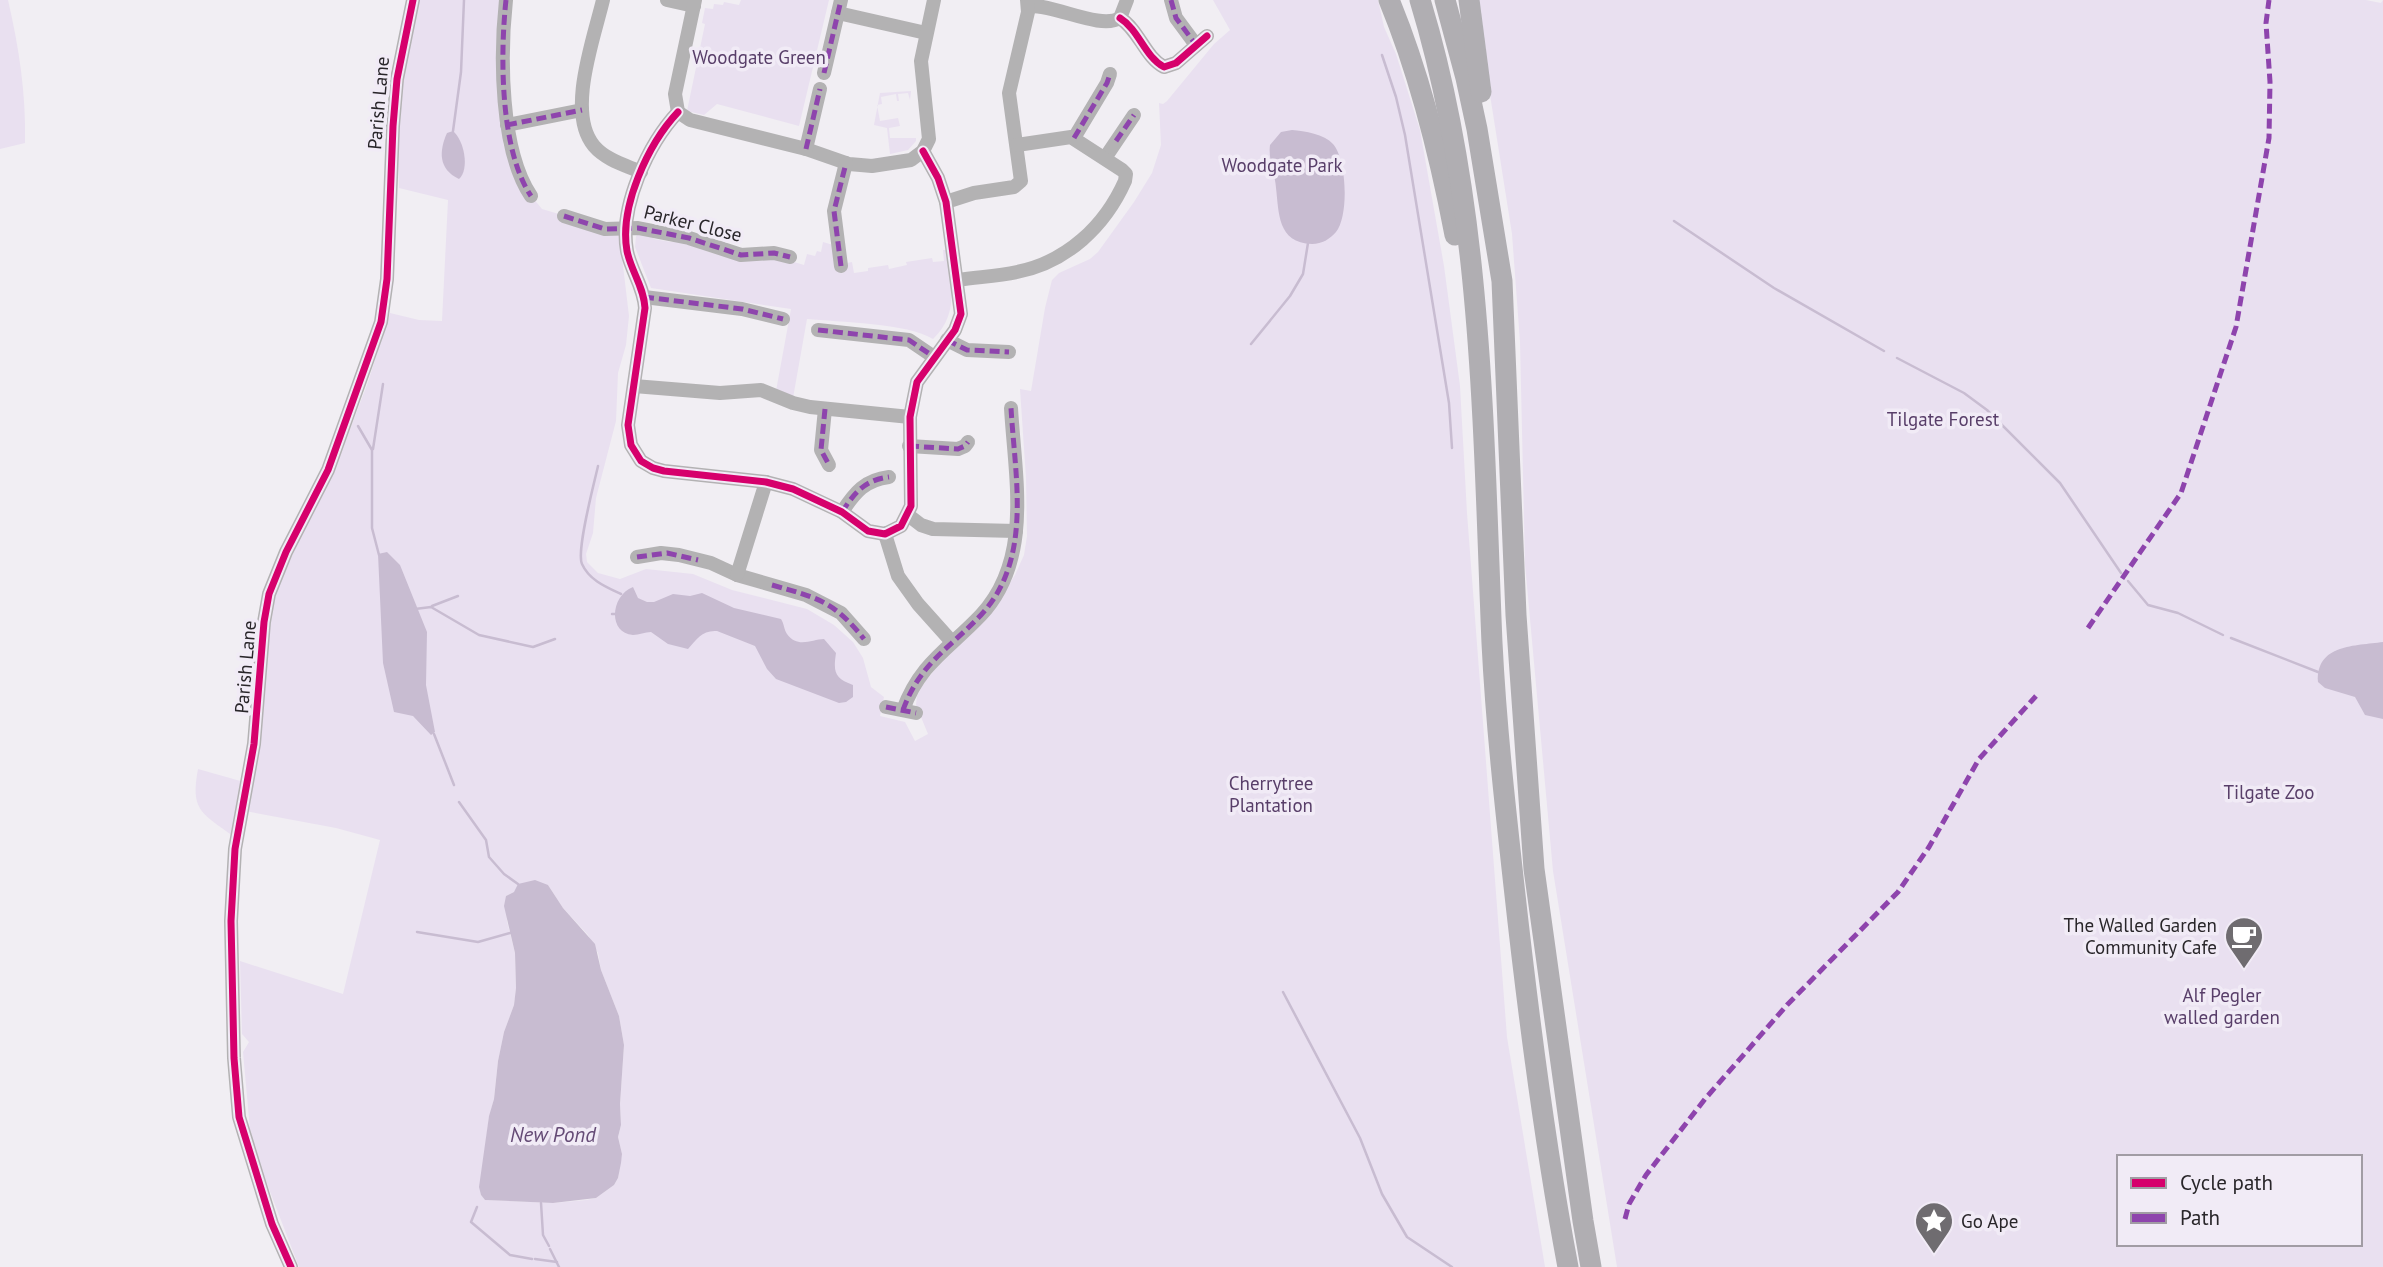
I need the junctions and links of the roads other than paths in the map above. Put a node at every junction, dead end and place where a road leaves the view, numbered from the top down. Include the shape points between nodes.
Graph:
1 (413, 0) edge
2 (506, 0) edge
3 (603, 0) edge
4 (667, 0) edge
5 (934, 0) edge
6 (1128, 0) edge
7 (1171, 0) edge
8 (1389, 0) edge
9 (1420, 0) edge
10 (1444, 0) edge
11 (1469, 0) edge
12 (694, 3) edge
13 (1028, 3) edge
14 (1048, 4) edge
15 (840, 7) edge
16 (1120, 18) junction
17 (926, 33) junction
18 (824, 73) dead end
19 (1110, 74) dead end
20 (820, 89) dead end
21 (582, 110) junction
22 (678, 113) junction
23 (1134, 115) dead end
24 (507, 125) junction
25 (1074, 138) junction
26 (1017, 145) junction
27 (806, 149) junction
28 (923, 151) junction
29 (1105, 158) junction
30 (846, 163) junction
31 (641, 172) junction
32 (531, 196) dead end
33 (946, 202) junction
34 (564, 216) dead end
35 (627, 227) junction
36 (790, 257) dead end
37 (841, 266) dead end
38 (958, 280) junction
39 (1502, 281) junction
40 (644, 297) junction
41 (783, 319) dead end
42 (818, 330) dead end
43 (947, 340) junction
44 (1009, 352) dead end
45 (934, 357) junction
46 (1479, 361) junction
47 (634, 386) junction
48 (1011, 408) dead end
49 (825, 409) junction
50 (910, 417) junction
51 (968, 442) dead end
52 (909, 446) junction
53 (829, 465) dead end
54 (889, 477) dead end
55 (769, 483) junction
56 (842, 512) junction
57 (908, 515) junction
58 (1017, 531) junction
59 (885, 534) junction
60 (638, 557) dead end
61 (737, 575) junction
62 (864, 639) dead end
63 (952, 642) junction
64 (886, 707) dead end
65 (291, 1267) edge
66 (1569, 1267) edge
67 (1591, 1267) edge

1 - 65 street, Parish Lane via 397,79 389,259 381,322 328,470 269,594 254,744 237,836 231,921 239,1116 272,1224
2 - 24 street
3 - 21 street
4 - 12 street
5 - 17 street
6 - 16 street
7 - 16 street via 1176,18 1202,41 1176,63 1164,67 1157,62
8 - 46 highway via 1431,130
9 - 46 highway via 1458,169
10 - 39 highway via 1472,103
11 - 39 highway
12 - 22 street via 675,94
13 - 14 street
13 - 26 street via 1010,93
14 - 16 street via 1104,22
15 - 17 street
15 - 18 street
17 - 28 street via 920,70 930,134
19 - 25 street
20 - 27 street
21 - 24 street
21 - 31 street via 587,134 597,149
22 - 27 street
22 - 31 street via 657,137
23 - 29 street
24 - 32 street via 518,169
25 - 26 street
25 - 29 street
26 - 33 street via 1022,174 1016,187
27 - 30 street
28 - 30 street via 898,163
28 - 33 street
29 - 38 street via 1125,172 1126,179 1100,222 1081,242 1026,270
30 - 37 street via 834,211
31 - 35 street
33 - 38 street
34 - 35 street, Parker Close via 600,228
35 - 36 street, Parker Close via 741,255
35 - 40 street via 628,254
38 - 43 street via 960,318
39 - 67 highway via 1516,615 1534,869
40 - 41 street
40 - 47 street
42 - 45 street via 909,340
43 - 44 street via 967,350
43 - 45 street
45 - 50 street via 917,382
46 - 66 highway via 1492,645 1505,799 1527,1004
47 - 49 street via 720,393 761,390
47 - 55 street via 628,436 645,464 664,471
48 - 58 street
49 - 50 street
49 - 53 street via 821,450
50 - 52 street
51 - 52 street via 958,449
52 - 57 street
54 - 56 street via 861,487
55 - 56 street
55 - 61 street
56 - 59 street via 868,531
57 - 58 street via 933,529
57 - 59 street via 901,526
58 - 63 street via 1000,589
59 - 63 street via 898,576
60 - 61 street via 679,555
61 - 62 street via 820,600 842,612
63 - 64 street via 920,675 909,712

